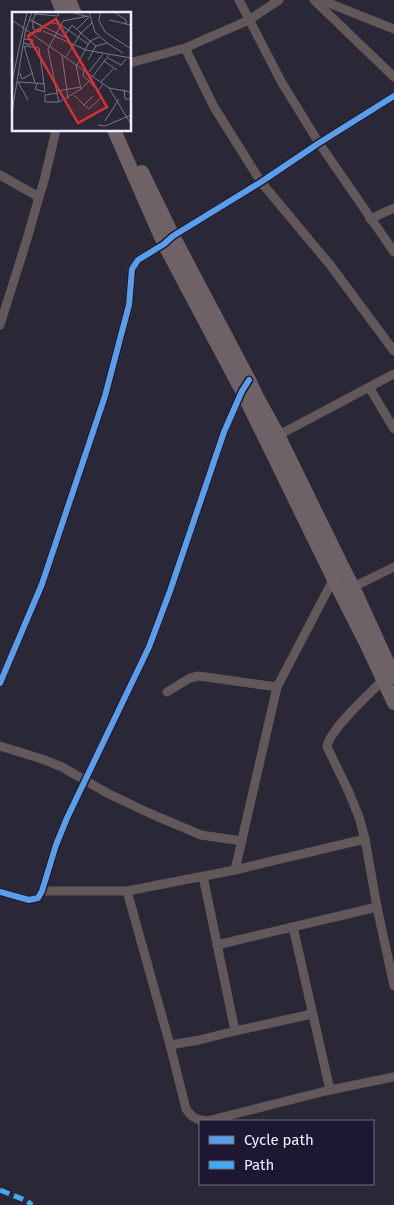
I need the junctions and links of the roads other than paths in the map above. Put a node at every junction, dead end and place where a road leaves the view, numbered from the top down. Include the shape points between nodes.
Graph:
1 (58, 0) edge
2 (69, 0) edge
3 (239, 0) edge
4 (279, 0) edge
5 (314, 0) edge
6 (321, 0) edge
7 (63, 12) edge
8 (74, 12) edge
9 (249, 20) junction
10 (394, 29) edge
11 (185, 48) junction
12 (131, 62) edge
13 (394, 77) edge
14 (394, 96) edge
15 (56, 131) edge
16 (114, 131) edge
17 (124, 131) edge
18 (319, 143) junction
19 (0, 175) edge
20 (261, 182) junction
21 (38, 197) junction
22 (394, 208) edge
23 (370, 219) junction
24 (168, 240) junction
25 (394, 251) edge
26 (0, 325) edge
27 (394, 352) edge
28 (394, 374) edge
29 (246, 386) junction
30 (369, 387) junction
31 (394, 429) edge
32 (272, 438) junction
33 (394, 567) edge
34 (339, 576) junction
35 (353, 587) junction
36 (340, 594) junction
37 (372, 642) junction
38 (390, 677) edge
39 (0, 683) edge
40 (277, 687) junction
41 (167, 692) dead end
42 (394, 704) edge
43 (0, 746) edge
44 (85, 780) junction
45 (365, 839) junction
46 (242, 841) junction
47 (235, 870) junction
48 (203, 876) junction
49 (127, 891) junction
50 (0, 892) edge
51 (42, 892) junction
52 (377, 907) junction
53 (293, 927) junction
54 (217, 945) junction
55 (394, 987) edge
56 (312, 1014) junction
57 (235, 1031) junction
58 (170, 1045) junction
59 (394, 1077) edge
60 (330, 1090) junction
61 (199, 1120) edge
62 (211, 1120) edge

1 - 7 main road
2 - 8 main road
3 - 9 street
4 - 9 street
5 - 13 street
6 - 10 street
9 - 11 street
9 - 18 street
11 - 12 street
11 - 20 street via 214,107
14 - 18 street
15 - 21 street
16 - 24 main road
17 - 24 main road
18 - 20 street
18 - 23 street
19 - 21 street
20 - 24 street
20 - 27 street via 331,266
21 - 26 street
22 - 23 street
23 - 25 street
24 - 29 main road
24 - 39 street via 134,264 129,305 105,396 42,584
28 - 30 street
29 - 32 main road
29 - 44 street via 224,432 150,647
30 - 31 street
30 - 32 street
32 - 34 main road
33 - 35 street
34 - 35 main road
34 - 36 main road
34 - 40 street
35 - 36 street
35 - 37 main road
36 - 37 main road
37 - 38 main road
38 - 42 main road
38 - 45 street via 350,713 327,743 360,817
40 - 41 street via 199,676
40 - 46 street
43 - 44 street via 42,759
44 - 46 street via 201,835
44 - 51 street via 56,846
45 - 47 street
45 - 52 street
46 - 47 street
47 - 48 street
48 - 49 street
48 - 54 street
49 - 51 street
49 - 58 street
50 - 51 street via 29,900 38,898
52 - 53 street
52 - 55 street
53 - 54 street
53 - 56 street
54 - 57 street
56 - 57 street
56 - 60 street
57 - 58 street
58 - 61 street via 186,1109 190,1116
59 - 60 street
60 - 62 street

